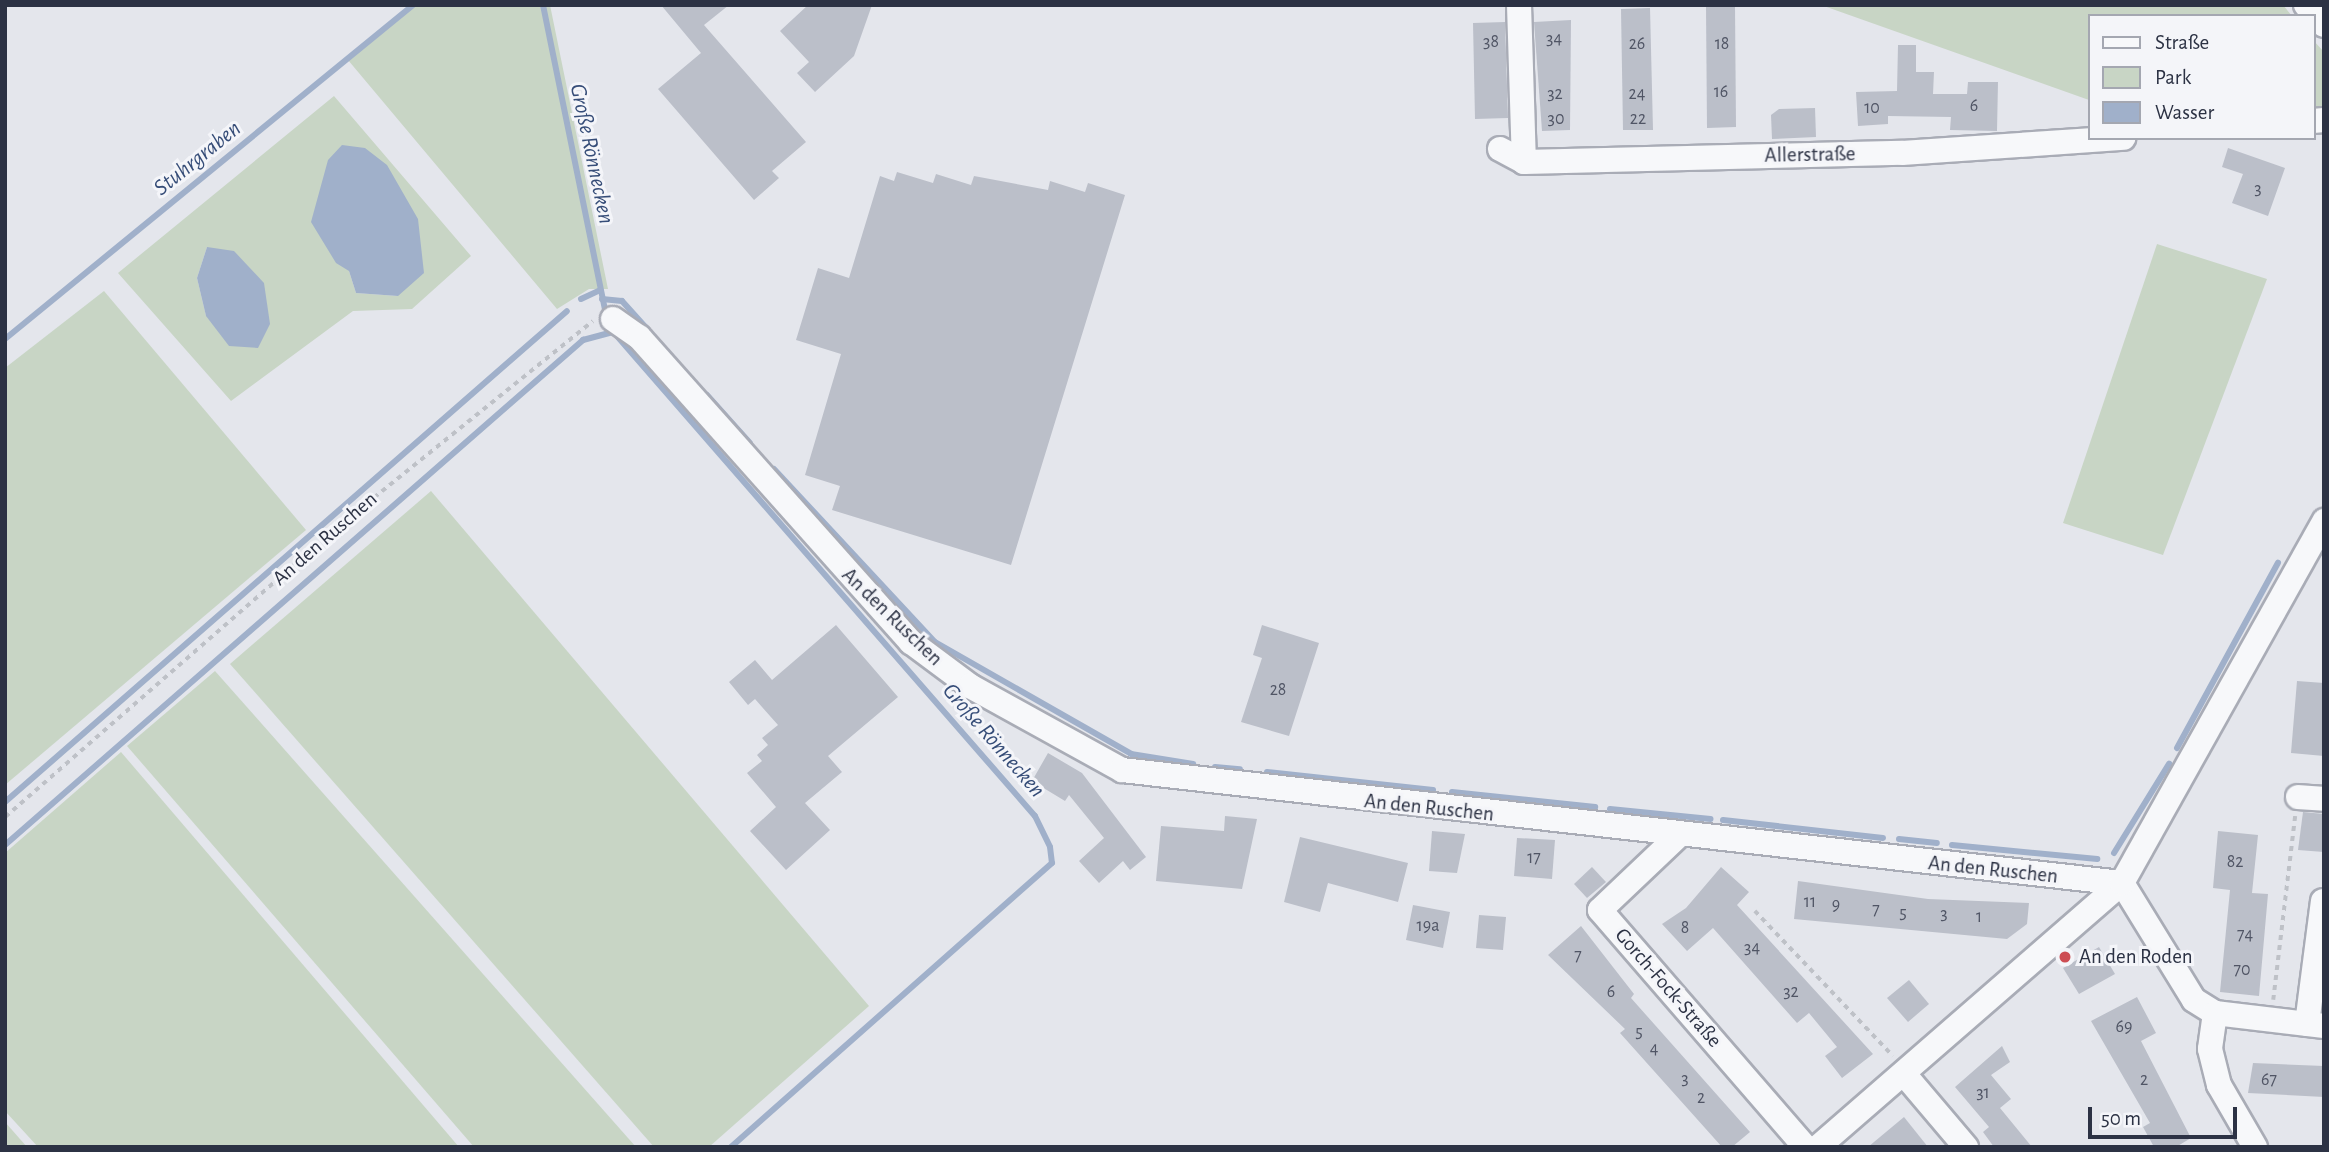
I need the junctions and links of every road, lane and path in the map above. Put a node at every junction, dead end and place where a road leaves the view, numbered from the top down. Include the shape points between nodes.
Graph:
1 (1519, 5) edge
2 (2094, 140) edge
3 (1500, 149) dead end
4 (1524, 162) junction
5 (613, 319) joint
6 (2324, 521) edge
7 (2298, 797) joint
8 (2324, 799) edge
9 (5, 817) edge
10 (1677, 837) junction
11 (2122, 883) junction
12 (2323, 901) edge
13 (1755, 911) dead end
14 (2215, 1013) junction
15 (2271, 1020) junction
16 (2316, 1025) edge
17 (1904, 1074) junction
18 (1805, 1147) edge
19 (1818, 1147) edge
20 (1966, 1147) edge
21 (2255, 1147) edge

1 - 4 street
2 - 4 street, Allerstraße via 1902,153
3 - 4 street, Allerstraße
5 - 9 path, An den Ruschen via 584,322
5 - 10 street, An den Ruschen via 639,337 911,642 970,685 1122,770
6 - 11 street
7 - 8 street
7 - 15 path
10 - 11 street, An den Ruschen
10 - 18 street, Gorch-Fock-Straße via 1600,910
11 - 14 street via 2194,1000
11 - 17 street
12 - 16 street
13 - 17 path via 1803,966 1821,974
14 - 15 street
14 - 21 street via 2210,1049 2219,1085
15 - 16 street
17 - 19 street
17 - 20 street

